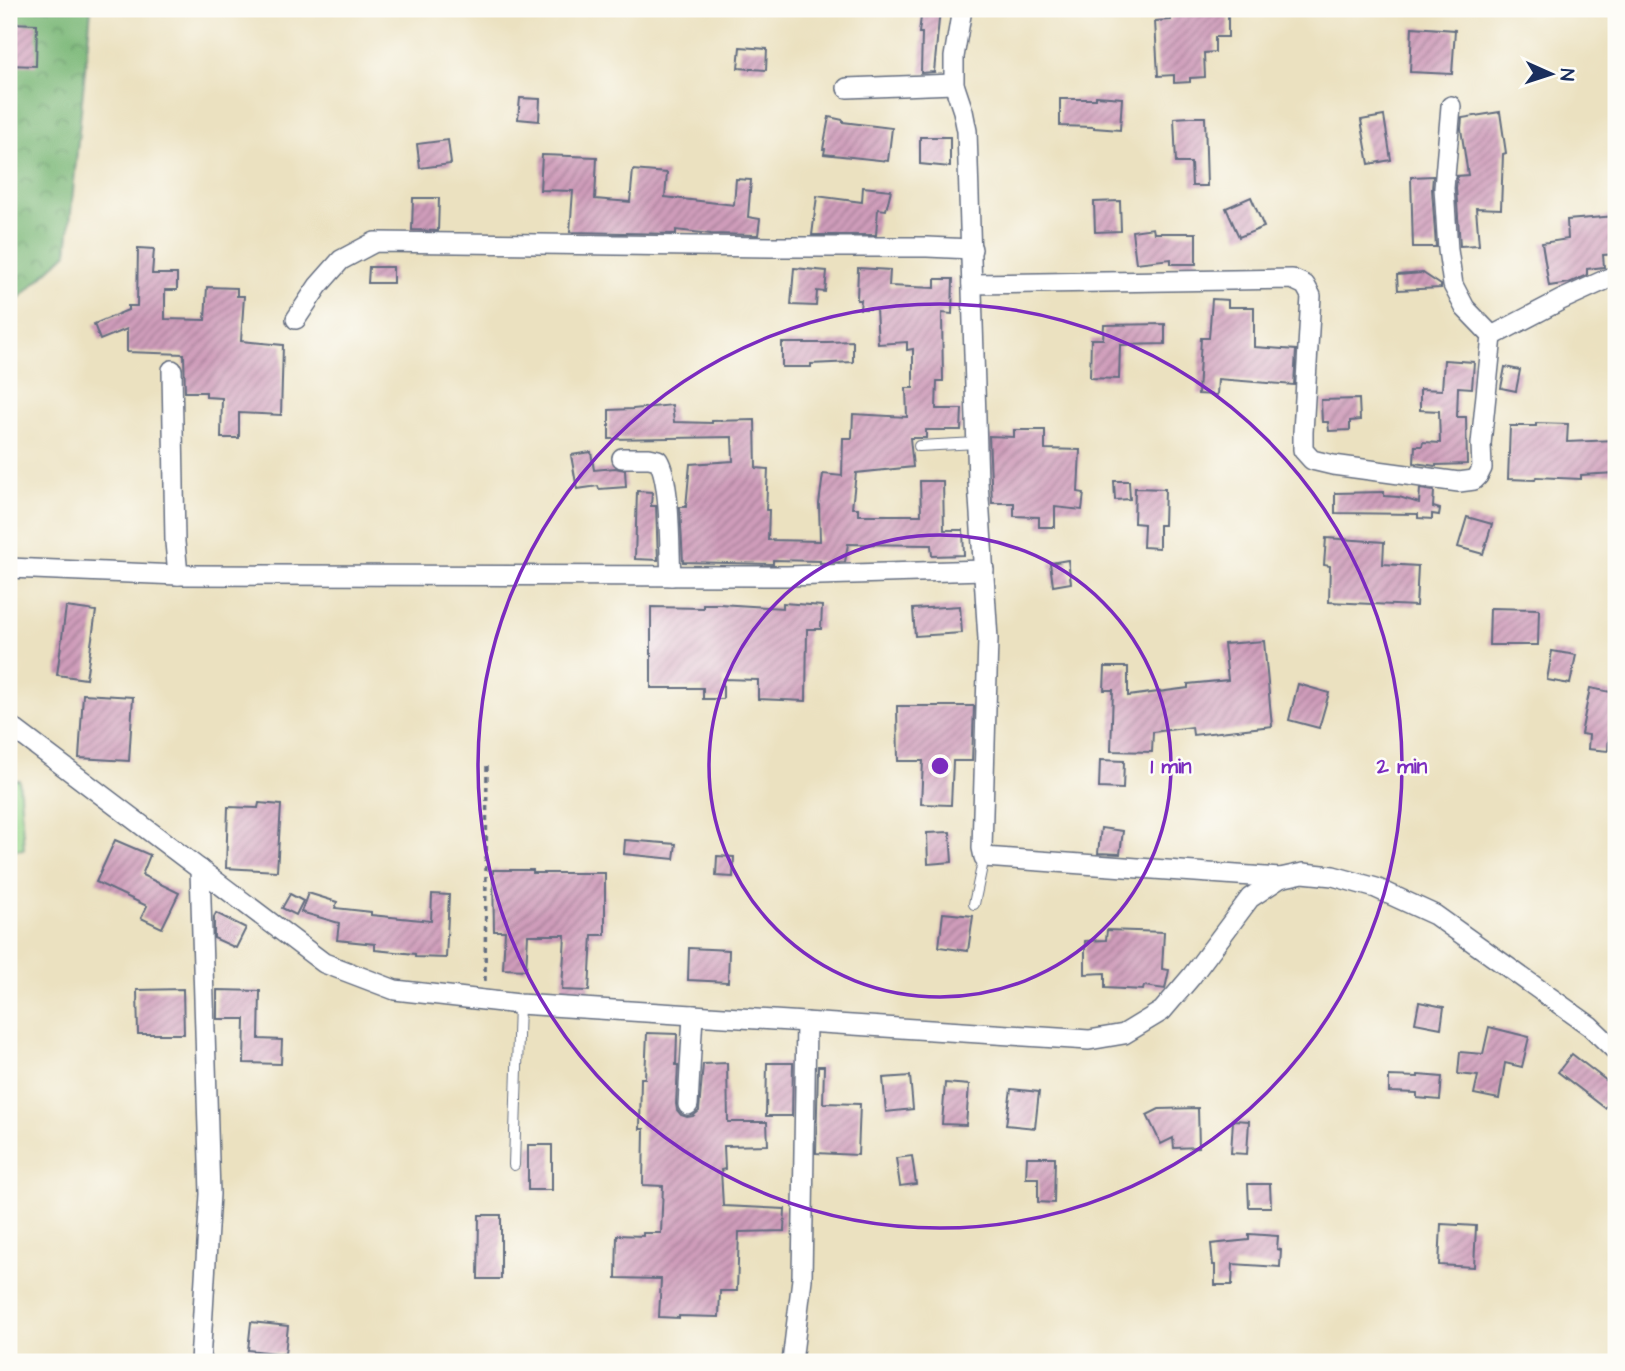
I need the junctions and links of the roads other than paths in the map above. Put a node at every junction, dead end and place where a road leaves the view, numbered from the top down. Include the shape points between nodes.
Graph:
1 (962, 9) edge
2 (954, 85) junction
3 (847, 88) dead end
4 (1451, 106) dead end
5 (972, 249) junction
6 (1616, 275) edge
7 (972, 284) junction
8 (296, 319) dead end
9 (1492, 336) junction
10 (172, 370) dead end
11 (976, 443) junction
12 (919, 446) dead end
13 (622, 458) dead end
14 (9, 568) edge
15 (984, 570) junction
16 (178, 575) junction
17 (671, 576) junction
18 (9, 725) edge
19 (984, 857) junction
20 (200, 869) junction
21 (1280, 878) junction
22 (974, 904) dead end
23 (519, 1004) junction
24 (693, 1015) junction
25 (806, 1022) junction
26 (1616, 1051) edge
27 (688, 1105) dead end
28 (514, 1165) dead end
29 (200, 1362) edge
30 (792, 1362) edge

1 - 2 street
2 - 3 street
2 - 5 street via 967,131
4 - 9 street via 1444,188 1452,285 1465,308
5 - 7 street
5 - 8 street via 375,242 341,260
6 - 9 street
7 - 9 street via 1292,279 1305,285 1311,296 1303,450 1312,460 1333,466 1459,482 1474,480 1482,468
7 - 11 street
10 - 16 street
11 - 12 lane
11 - 15 street
13 - 17 street via 649,458 663,467
14 - 16 street
15 - 17 street
15 - 19 street via 988,639
16 - 17 street
18 - 20 street
19 - 21 street
19 - 22 lane
20 - 23 street via 324,963 395,990
20 - 29 street via 210,1194
21 - 25 street via 1250,898 1162,1010 1124,1034 1089,1040
21 - 26 street via 1303,873 1333,876 1376,888 1435,915 1590,1026
23 - 24 street
23 - 28 lane
24 - 25 street
24 - 27 street
25 - 30 street via 802,1279

